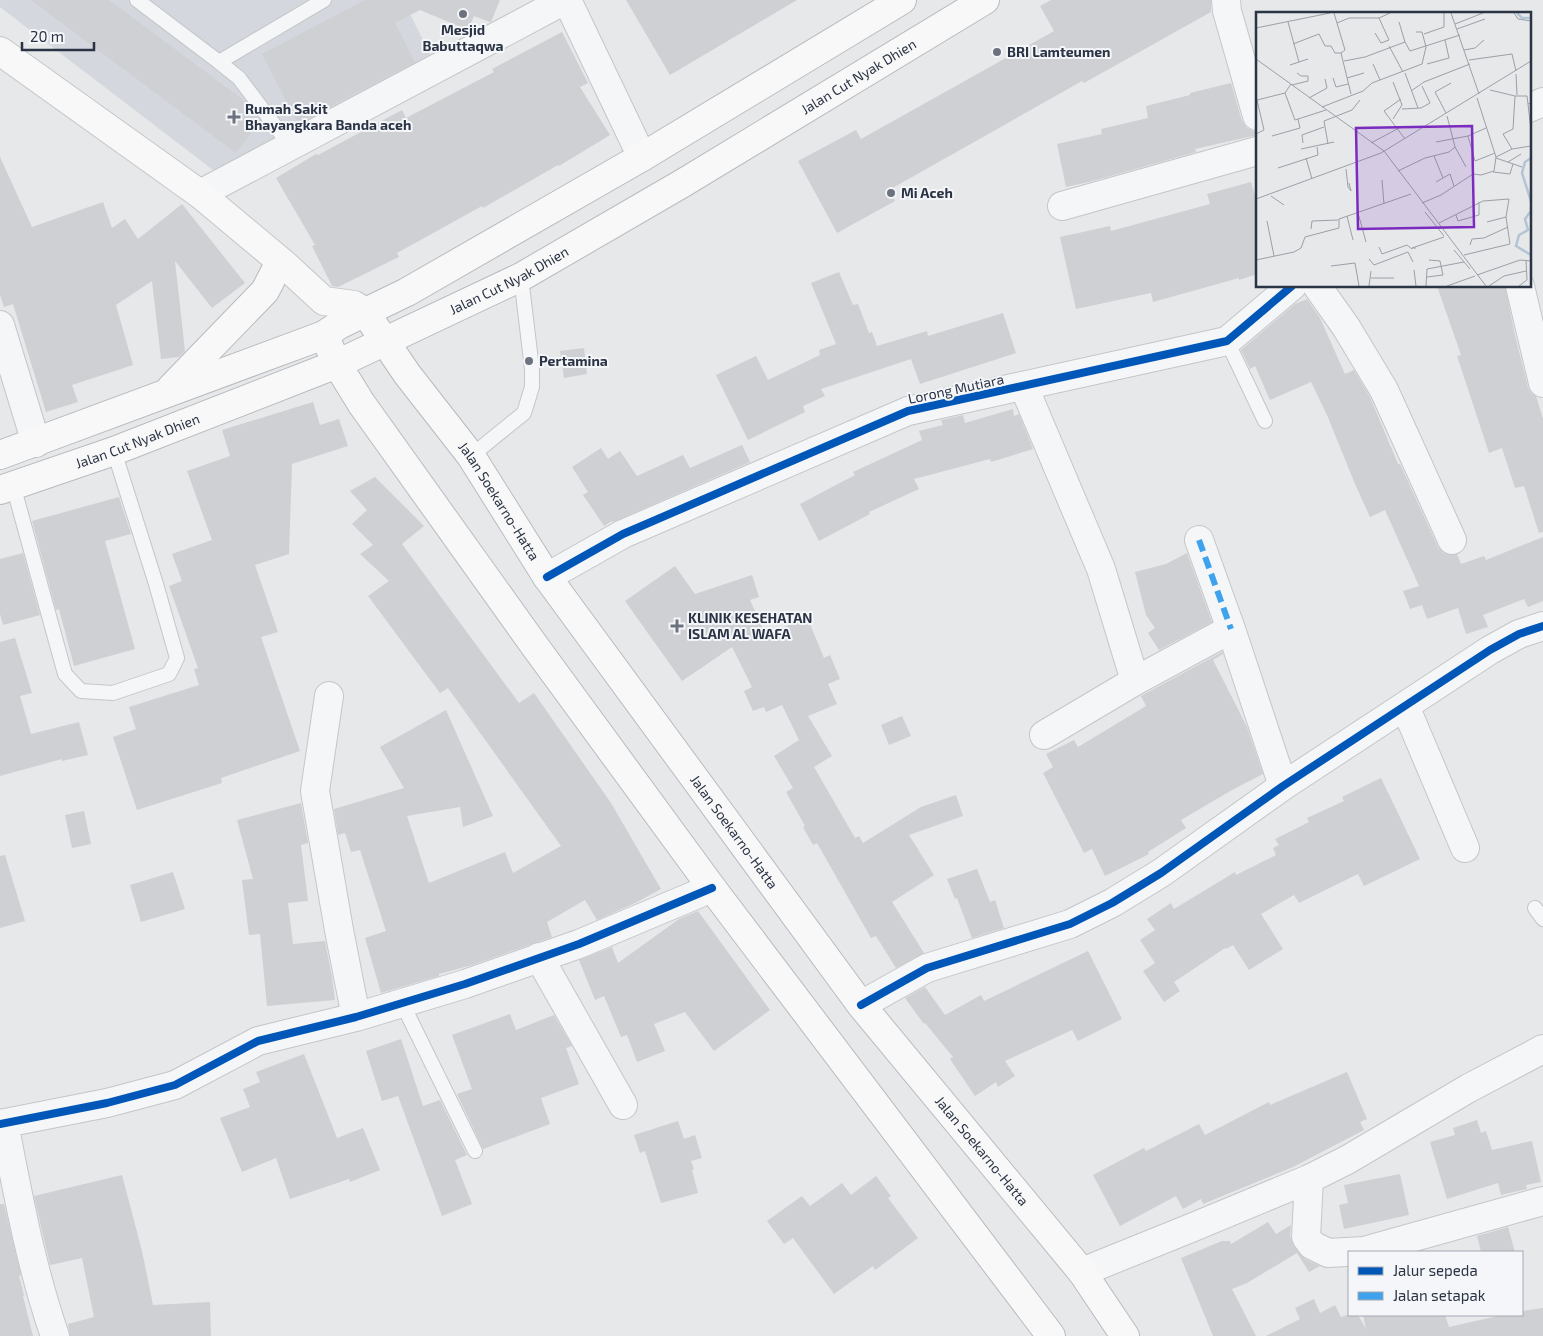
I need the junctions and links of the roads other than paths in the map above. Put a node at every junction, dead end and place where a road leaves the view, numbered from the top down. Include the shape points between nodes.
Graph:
1 (138, 0) edge
2 (324, 0) edge
3 (566, 0) edge
4 (902, 0) edge
5 (985, 0) edge
6 (1226, 0) edge
7 (0, 51) edge
8 (219, 62) junction
9 (1543, 102) edge
10 (1530, 108) edge
11 (1256, 112) edge
12 (291, 147) junction
13 (1256, 151) edge
14 (642, 156) junction
15 (200, 194) junction
16 (1062, 206) dead end
17 (280, 262) junction
18 (521, 277) junction
19 (1290, 288) edge
20 (1318, 288) edge
21 (1520, 288) edge
22 (324, 302) junction
23 (365, 312) junction
24 (0, 325) edge
25 (324, 335) junction
26 (385, 341) junction
27 (1227, 341) junction
28 (337, 364) junction
29 (1543, 383) edge
30 (1024, 387) junction
31 (164, 395) junction
32 (1265, 421) dead end
33 (36, 443) junction
34 (114, 451) junction
35 (0, 455) edge
36 (471, 456) junction
37 (6, 488) edge
38 (1200, 540) dead end
39 (1452, 540) dead end
40 (547, 577) junction
41 (1543, 626) edge
42 (1231, 628) junction
43 (1135, 680) junction
44 (329, 696) dead end
45 (1405, 706) junction
46 (1044, 735) dead end
47 (1283, 786) junction
48 (1466, 848) dead end
49 (712, 888) junction
50 (540, 958) junction
51 (402, 1003) junction
52 (861, 1006) junction
53 (356, 1017) junction
54 (1543, 1049) edge
55 (623, 1106) dead end
56 (2, 1124) edge
57 (475, 1151) dead end
58 (1309, 1179) junction
59 (1543, 1201) edge
60 (1364, 1251) edge
61 (1348, 1252) edge
62 (1082, 1272) junction
63 (55, 1336) edge
64 (1051, 1336) edge
65 (1124, 1336) edge

1 - 8 lane
2 - 8 lane
3 - 12 street
3 - 14 street
4 - 14 main road
5 - 18 main road, Jalan Cut Nyak Dhien
6 - 11 street
7 - 15 main road
8 - 12 lane via 239,78
9 - 10 street
12 - 15 street
13 - 16 street
14 - 23 main road via 407,292
15 - 17 main road
17 - 22 main road
17 - 31 main road via 265,291
18 - 26 main road, Jalan Cut Nyak Dhien
18 - 36 lane via 532,387 524,413
19 - 27 street, Lorong Mutiara
20 - 39 street via 1384,390
21 - 29 street
22 - 23 main road via 354,305
22 - 25 main road via 321,326
23 - 25 main road
23 - 26 main road, Jalan Soekarno-Hatta
24 - 33 street
25 - 28 main road
25 - 31 main road
26 - 28 main road, Jalan Cut Nyak Dhien
26 - 36 main road, Jalan Soekarno-Hatta
27 - 30 street, Lorong Mutiara
27 - 32 lane
28 - 34 main road, Jalan Cut Nyak Dhien
28 - 49 main road via 361,403
30 - 40 street, Lorong Mutiara via 908,411 623,534
30 - 43 street via 1101,568
31 - 33 main road
33 - 35 main road
34 - 37 main road, Jalan Cut Nyak Dhien
34 - 37 lane via 177,658 169,674 113,693 81,691 65,674
36 - 40 main road, Jalan Soekarno-Hatta
38 - 42 street
40 - 52 main road, Jalan Soekarno-Hatta
41 - 45 street via 1519,634 1490,650
42 - 43 street
42 - 47 street
43 - 46 street
44 - 53 street via 315,791
45 - 47 street
45 - 48 street
47 - 52 street via 1161,873 1112,903 1070,924 927,968
49 - 50 street
49 - 64 main road
50 - 51 street
50 - 55 street
51 - 53 street
51 - 57 lane
52 - 62 main road, Jalan Soekarno-Hatta
53 - 56 street via 258,1041 175,1085
54 - 58 street
56 - 63 street via 27,1237
58 - 61 street via 1306,1237 1312,1245 1328,1253
58 - 62 street
59 - 60 street
62 - 65 main road, Jalan Soekarno-Hatta

